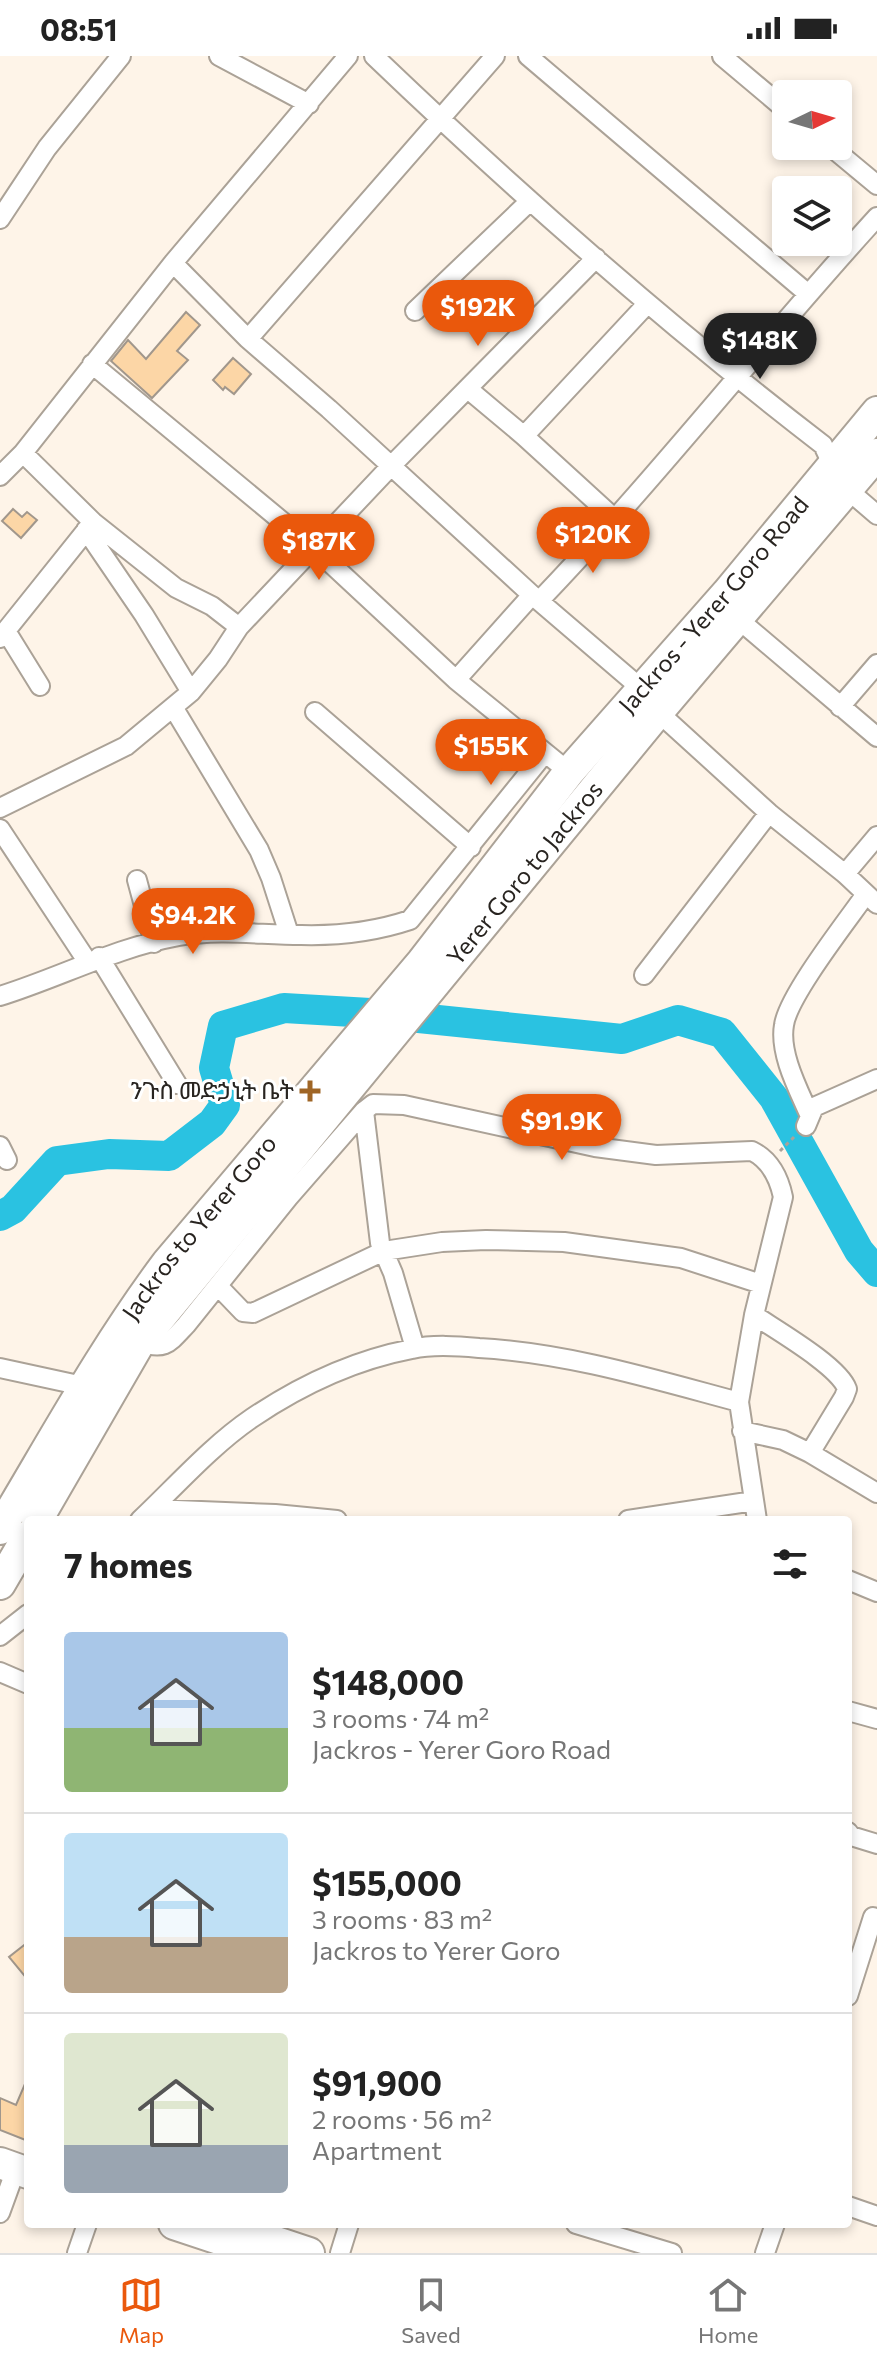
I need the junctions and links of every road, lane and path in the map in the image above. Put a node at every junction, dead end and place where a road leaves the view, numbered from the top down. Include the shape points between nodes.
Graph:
1 (121, 56) edge
2 (219, 56) edge
3 (348, 56) edge
4 (374, 56) edge
5 (495, 56) edge
6 (528, 56) edge
7 (722, 56) edge
8 (772, 98) edge
9 (309, 104) junction
10 (438, 118) junction
11 (847, 160) edge
12 (877, 185) edge
13 (530, 201) junction
14 (877, 217) edge
15 (0, 219) edge
16 (596, 258) junction
17 (173, 263) junction
18 (807, 293) junction
19 (647, 304) junction
20 (415, 311) dead end
21 (248, 339) junction
22 (92, 364) junction
23 (735, 378) junction
24 (468, 389) junction
25 (877, 412) edge
26 (524, 436) junction
27 (23, 453) junction
28 (877, 454) edge
29 (390, 467) junction
30 (0, 476) edge
31 (840, 477) junction
32 (877, 515) edge
33 (615, 519) junction
34 (90, 526) junction
35 (313, 547) junction
36 (536, 598) junction
37 (738, 619) junction
38 (239, 627) junction
39 (3, 635) edge
40 (877, 664) edge
41 (456, 680) junction
42 (40, 686) dead end
43 (191, 692) junction
44 (651, 701) junction
45 (173, 707) junction
46 (840, 707) junction
47 (315, 712) dead end
48 (877, 737) edge
49 (544, 754) junction
50 (569, 772) junction
51 (550, 796) joint
52 (0, 808) edge
53 (769, 813) junction
54 (0, 829) edge
55 (877, 836) edge
56 (471, 847) junction
57 (845, 874) junction
58 (137, 880) dead end
59 (872, 899) edge
60 (289, 934) junction
61 (154, 943) junction
62 (93, 959) junction
63 (644, 975) dead end
64 (0, 996) edge
65 (877, 1079) edge
66 (177, 1084) dead end
67 (364, 1111) junction
68 (807, 1120) junction
69 (773, 1158) dead end
70 (384, 1251) junction
71 (761, 1284) junction
72 (218, 1286) junction
73 (754, 1315) junction
74 (140, 1342) junction
75 (415, 1348) junction
76 (0, 1368) edge
77 (88, 1377) junction
78 (739, 1402) junction
79 (742, 1431) junction
80 (810, 1453) junction
81 (877, 1493) edge
82 (754, 1501) junction
83 (146, 1515) edge
84 (39, 1516) edge
85 (293, 1516) edge
86 (655, 1516) edge
87 (756, 1516) edge
88 (0, 1529) edge
89 (24, 1543) edge
90 (852, 1582) edge
91 (0, 1584) edge
92 (877, 1592) edge
93 (24, 1617) edge
94 (0, 1636) edge
95 (0, 1672) edge
96 (24, 1682) edge
97 (852, 1712) edge
98 (877, 1719) edge
99 (852, 1837) edge
100 (877, 1844) edge
101 (873, 1917) dead end
102 (852, 1983) edge
103 (14, 2161) edge
104 (852, 2207) edge
105 (0, 2213) edge
106 (877, 2216) edge
107 (86, 2228) edge
108 (186, 2228) edge
109 (235, 2228) edge
110 (348, 2228) edge
111 (589, 2228) edge
112 (774, 2228) edge
113 (77, 2253) edge
114 (261, 2253) edge
115 (309, 2253) edge
116 (340, 2253) edge
117 (668, 2253) edge
118 (765, 2253) edge

1 - 15 street via 47,148
2 - 9 street
3 - 9 street
4 - 10 street
5 - 10 street
6 - 18 street
7 - 8 street
9 - 17 street
10 - 13 street
10 - 21 street
11 - 12 street
13 - 16 street
13 - 20 street
14 - 18 street
16 - 19 street
16 - 24 street
17 - 21 street
17 - 22 street
18 - 23 street
19 - 23 street
19 - 26 street
21 - 29 street
22 - 27 street
22 - 35 street
23 - 31 street via 823,445
23 - 33 street
24 - 26 street
24 - 29 street
25 - 31 main road, Jackros - Yerer Goro Road
26 - 33 street
27 - 30 street
27 - 34 street
28 - 31 main road, Yerer Goro to Jackros
29 - 35 street
29 - 36 street
31 - 32 street
31 - 37 main road, Yerer Goro to Jackros
31 - 44 main road, Jackros - Yerer Goro Road via 766,547
33 - 36 street
34 - 38 street
34 - 39 street
34 - 43 street
35 - 38 street
35 - 41 street
36 - 41 street
36 - 44 street
37 - 44 main road, Yerer Goro to Jackros
37 - 46 street
38 - 43 street
39 - 42 street
40 - 46 street
41 - 49 street
43 - 45 street
44 - 50 main road, Jackros - Yerer Goro Road
44 - 53 street
44 - 74 main road, Yerer Goro to Jackros via 622,758
45 - 52 street via 126,746
45 - 60 street via 259,850
46 - 48 street
47 - 56 street
49 - 50 street
49 - 56 street
50 - 51 main road, Jackros - Yerer Goro Road
51 - 77 main road, Jackros to Yerer Goro via 422,962 167,1263
53 - 57 street
53 - 63 street
54 - 62 street
55 - 57 street
56 - 60 street via 410,920 388,927
57 - 59 street
58 - 61 street
59 - 68 street via 796,997 783,1026
60 - 61 street via 237,931
61 - 62 street
62 - 64 street
62 - 66 street
65 - 68 street via 814,1107
67 - 70 street
67 - 71 street via 373,1104 404,1105 547,1138 656,1155 752,1151 779,1180 783,1197
67 - 72 street
68 - 69 path
70 - 71 street via 442,1242 564,1242 681,1258
70 - 72 street via 253,1313 243,1312
70 - 75 street
71 - 73 street
72 - 74 street via 169,1344 157,1348
73 - 78 street
73 - 80 street via 845,1382 844,1397
74 - 84 main road
75 - 78 street via 536,1353
75 - 83 street via 332,1372 250,1419
76 - 77 street
77 - 88 main road, Jackros to Yerer Goro
78 - 79 street
79 - 80 street via 783,1440
79 - 82 street
80 - 81 street
82 - 86 street
82 - 87 street
83 - 85 street
89 - 91 main road
90 - 92 street
93 - 94 street
95 - 96 street
97 - 98 street
99 - 100 street
101 - 102 street
103 - 105 street
104 - 106 street
107 - 113 street
108 - 114 main road
109 - 115 main road
110 - 116 street
111 - 117 street
112 - 118 street

